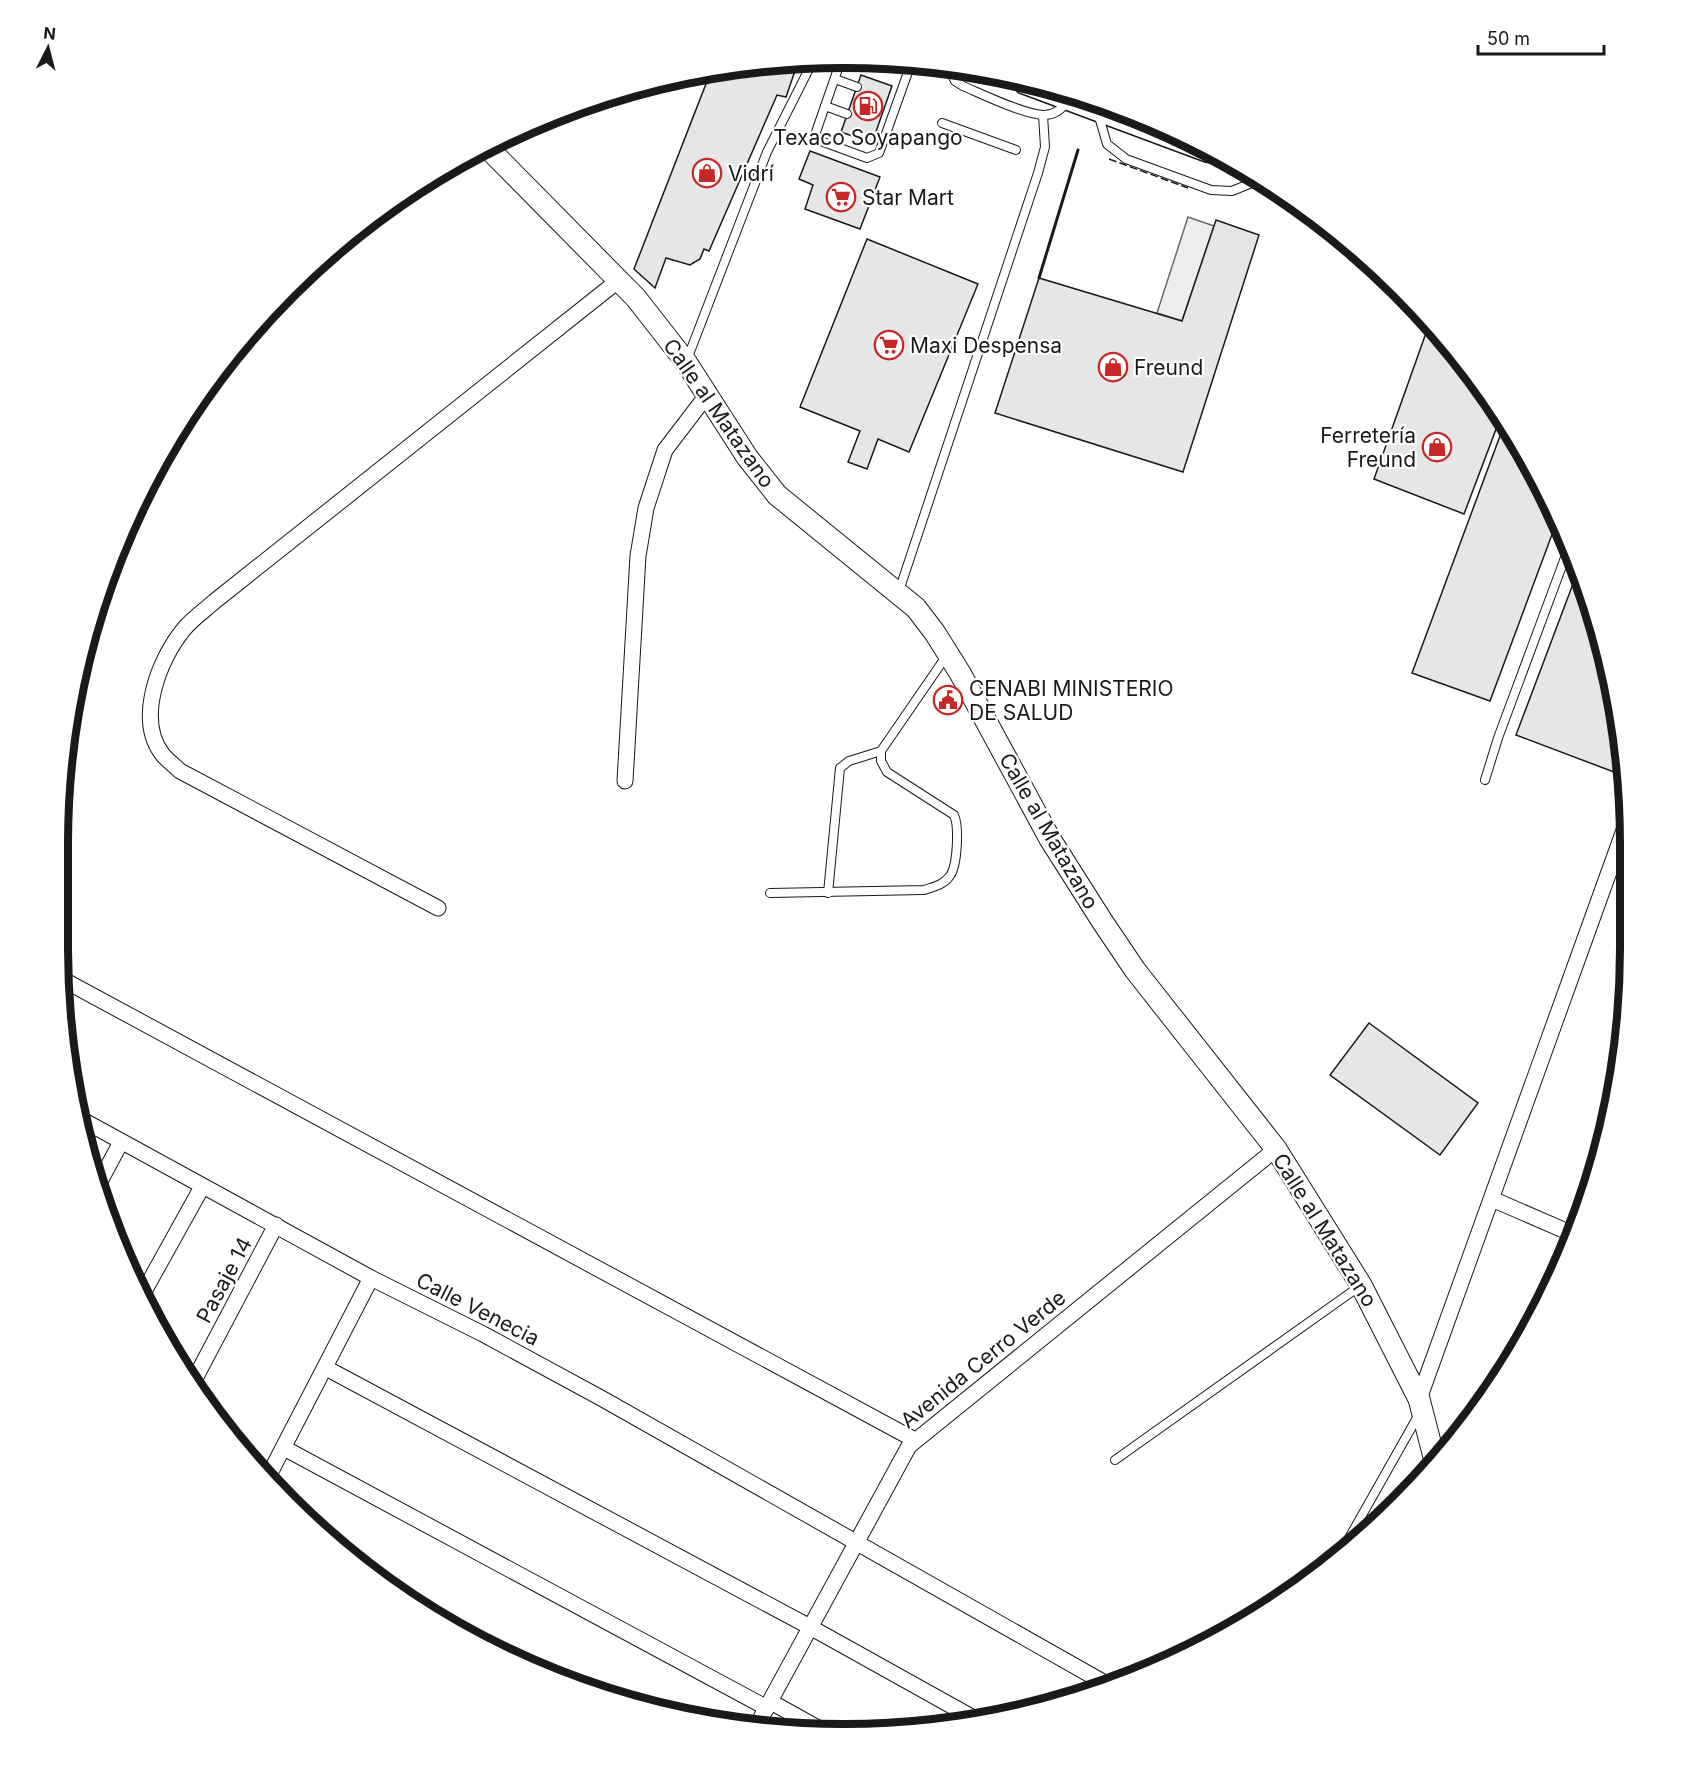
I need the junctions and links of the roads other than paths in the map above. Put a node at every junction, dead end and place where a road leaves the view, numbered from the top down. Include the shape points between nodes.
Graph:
1 (838, 68) edge
2 (809, 69) edge
3 (908, 70) edge
4 (952, 75) edge
5 (835, 79) junction
6 (857, 87) dead end
7 (888, 98) dead end
8 (897, 101) junction
9 (1067, 101) edge
10 (825, 106) junction
11 (1104, 113) edge
12 (847, 114) dead end
13 (1043, 115) junction
14 (942, 123) dead end
15 (878, 125) dead end
16 (887, 129) junction
17 (1016, 150) dead end
18 (492, 153) edge
19 (1251, 183) edge
20 (619, 280) junction
21 (686, 362) junction
22 (707, 395) junction
23 (1565, 558) edge
24 (898, 594) junction
25 (948, 654) junction
26 (881, 751) junction
27 (1485, 780) dead end
28 (625, 781) dead end
29 (1620, 847) edge
30 (770, 893) dead end
31 (828, 893) junction
32 (438, 908) dead end
33 (69, 983) edge
34 (88, 1124) edge
35 (121, 1142) junction
36 (1276, 1149) junction
37 (103, 1176) edge
38 (202, 1187) junction
39 (1492, 1199) junction
40 (276, 1225) junction
41 (1566, 1231) edge
42 (371, 1278) junction
43 (1361, 1285) junction
44 (147, 1287) edge
45 (326, 1368) junction
46 (197, 1376) edge
47 (1421, 1404) junction
48 (915, 1440) junction
49 (284, 1448) junction
50 (1433, 1453) edge
51 (1116, 1460) dead end
52 (271, 1471) edge
53 (1350, 1536) edge
54 (857, 1542) junction
55 (810, 1627) junction
56 (1099, 1680) edge
57 (769, 1705) junction
58 (966, 1714) edge
59 (761, 1719) edge
60 (806, 1723) edge

1 - 5 lane
2 - 21 lane via 767,152
3 - 8 lane
4 - 13 lane via 963,86
5 - 6 lane
5 - 10 lane
7 - 8 lane
8 - 16 lane
9 - 13 lane via 1055,113
10 - 12 lane
10 - 16 lane via 816,132 818,140 867,158 879,153
11 - 19 lane via 1107,144 1126,159 1211,190 1232,191
13 - 24 lane via 1045,147 1038,173
14 - 17 lane
15 - 16 lane
18 - 20 street, Calle al Matazano
20 - 21 street, Calle al Matazano
20 - 32 street via 215,601 184,628 165,655 155,683 153,731 162,754 180,771
21 - 22 street, Calle al Matazano
22 - 24 street, Calle al Matazano via 777,495
22 - 28 street via 665,450 646,508 638,555
23 - 27 lane
24 - 25 street, Calle al Matazano via 916,608
25 - 26 lane
25 - 36 street, Calle al Matazano via 1050,839 1102,921 1135,970
26 - 31 lane via 849,761 840,768
26 - 31 lane via 887,772 954,815 958,832 952,875 942,884 924,890
29 - 39 street
30 - 31 lane
33 - 48 street
34 - 35 street, Calle Venecia
35 - 37 street
35 - 38 street, Calle Venecia
36 - 43 street, Calle al Matazano
36 - 48 street, Avenida Cerro Verde
38 - 40 street, Calle Venecia
38 - 44 street
39 - 41 street
39 - 47 street
40 - 42 street, Calle Venecia
40 - 46 street, Pasaje 14
42 - 45 street
42 - 54 street, Calle Venecia via 582,1387
43 - 47 street, Calle al Matazano
43 - 51 lane
45 - 49 street
45 - 55 street
47 - 50 street, Calle al Matazano
47 - 53 lane
48 - 54 street, Avenida Cerro Verde
49 - 52 street
49 - 57 street
54 - 55 street, Avenida Cerro Verde
54 - 56 street, Calle Venecia
55 - 57 street, Avenida Cerro Verde
55 - 58 street
57 - 59 street, Avenida Cerro Verde
57 - 60 street

